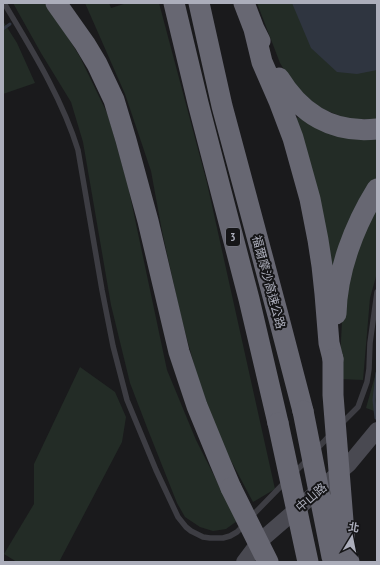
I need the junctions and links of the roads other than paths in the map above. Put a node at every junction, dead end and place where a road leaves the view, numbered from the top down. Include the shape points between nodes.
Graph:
1 (4, 3) edge
2 (56, 3) edge
3 (72, 3) edge
4 (174, 3) edge
5 (199, 3) edge
6 (244, 3) edge
7 (254, 29) junction
8 (98, 64) junction
9 (377, 129) edge
10 (377, 190) edge
11 (377, 292) edge
12 (333, 359) junction
13 (377, 430) edge
14 (340, 557) edge
15 (244, 562) edge
16 (268, 562) edge
17 (308, 562) edge

1 - 11 lane via 46,73 73,135 78,150 104,304 127,400 178,518 191,531 203,537 216,539 237,532 358,407 369,370
2 - 8 highway
3 - 8 highway via 91,41
4 - 17 highway, 福爾摩沙高速公路 / 3, bridge via 249,299
5 - 14 highway, 福爾摩沙高速公路 / 3, bridge via 224,113
6 - 7 highway
7 - 9 highway via 285,89 307,111 335,126
7 - 12 highway via 262,62 293,138 310,199 326,294 329,343
8 - 16 highway, bridge via 114,100 126,140 179,352 197,406 231,488
10 - 12 highway via 358,226 345,262 337,300
12 - 14 highway, bridge
13 - 15 street, 中山路 via 349,464 259,542

